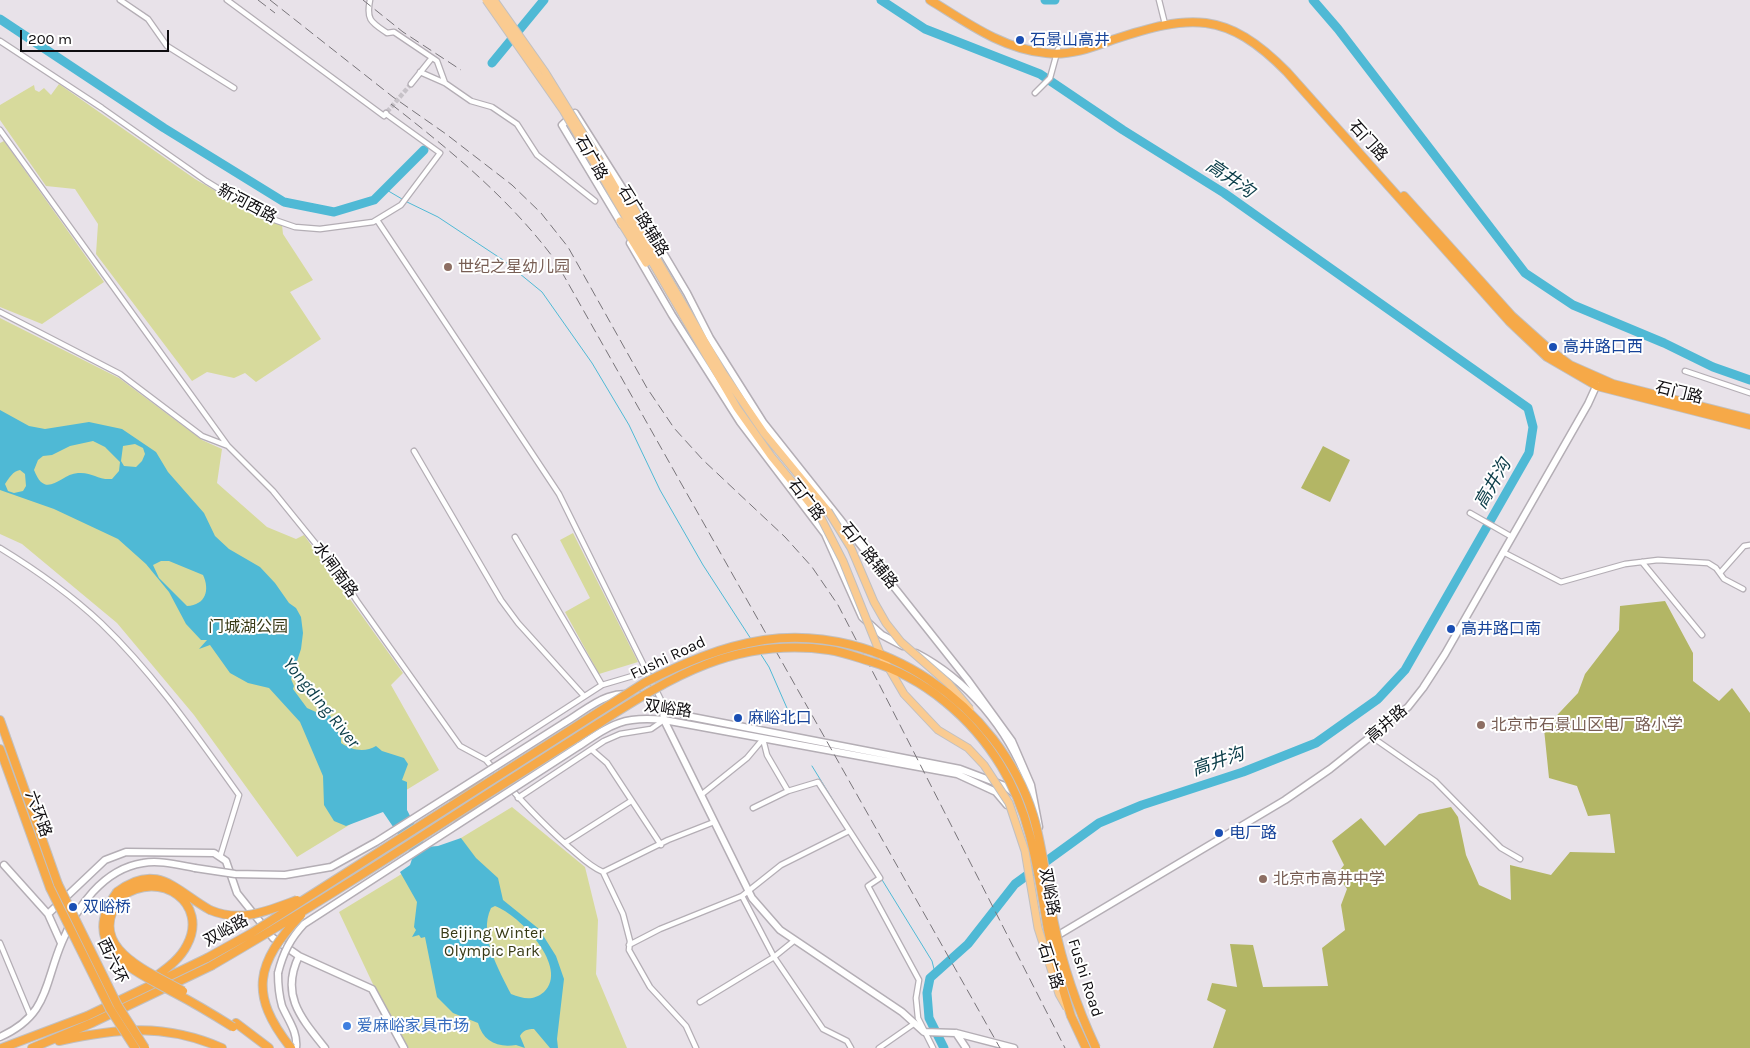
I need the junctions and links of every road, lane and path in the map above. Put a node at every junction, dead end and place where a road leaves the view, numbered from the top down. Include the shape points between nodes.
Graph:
1 (120, 0) edge
2 (227, 0) edge
3 (370, 0) edge
4 (486, 0) edge
5 (494, 0) edge
6 (930, 0) edge
7 (939, 0) edge
8 (1159, 0) edge
9 (1164, 22) junction
10 (0, 41) edge
11 (1058, 52) junction
12 (431, 59) junction
13 (420, 72) junction
14 (445, 83) junction
15 (411, 84) tunnel mouth
16 (234, 88) dead end
17 (1035, 93) dead end
18 (0, 130) edge
19 (597, 163) junction
20 (628, 197) junction
21 (596, 201) dead end
22 (377, 220) junction
23 (620, 221) junction
24 (674, 288) junction
25 (0, 312) edge
26 (691, 330) junction
27 (1685, 371) dead end
28 (1598, 383) junction
29 (1750, 393) edge
30 (1750, 419) edge
31 (1750, 425) edge
32 (228, 446) junction
33 (414, 451) dead end
34 (1470, 513) dead end
35 (515, 537) dead end
36 (1512, 537) junction
37 (1750, 545) edge
38 (0, 548) edge
39 (1503, 552) junction
40 (1642, 562) junction
41 (1720, 572) junction
42 (1743, 589) dead end
43 (1702, 635) dead end
44 (961, 671) junction
45 (646, 672) junction
46 (953, 678) junction
47 (602, 685) junction
48 (584, 696) junction
49 (662, 702) junction
50 (0, 720) edge
51 (664, 720) junction
52 (980, 721) junction
53 (1372, 737) junction
54 (763, 739) junction
55 (0, 749) edge
56 (592, 750) junction
57 (486, 760) junction
58 (488, 772) junction
59 (788, 791) junction
60 (510, 792) junction
61 (701, 795) junction
62 (1016, 796) junction
63 (518, 798) junction
64 (631, 801) junction
65 (447, 808) junction
66 (753, 808) dead end
67 (714, 822) junction
68 (441, 824) junction
69 (849, 831) junction
70 (1042, 843) junction
71 (565, 844) junction
72 (661, 844) junction
73 (220, 857) junction
74 (1520, 860) dead end
75 (4, 865) dead end
76 (603, 872) junction
77 (50, 888) joint
78 (748, 890) junction
79 (119, 895) junction
80 (310, 895) junction
81 (742, 896) junction
82 (311, 906) junction
83 (48, 914) junction
84 (1058, 936) junction
85 (795, 940) junction
86 (1044, 942) junction
87 (0, 943) edge
88 (61, 943) junction
89 (630, 946) junction
90 (299, 956) junction
91 (774, 956) junction
92 (127, 996) junction
93 (700, 1002) dead end
94 (30, 1015) junction
95 (1071, 1016) junction
96 (915, 1023) junction
97 (235, 1025) junction
98 (924, 1032) junction
99 (956, 1033) junction
100 (0, 1037) edge
101 (36, 1046) edge
102 (2, 1048) edge
103 (135, 1048) edge
104 (145, 1048) edge
105 (222, 1048) edge
106 (261, 1048) edge
107 (269, 1048) edge
108 (291, 1048) edge
109 (296, 1048) edge
110 (325, 1048) edge
111 (404, 1048) edge
112 (696, 1048) edge
113 (851, 1048) edge
114 (879, 1048) edge
115 (933, 1048) edge
116 (966, 1048) edge
117 (1014, 1048) edge
118 (1085, 1048) edge
119 (1096, 1048) edge

1 - 16 street via 148,19 167,46
2 - 22 street, 新河西路 via 384,116 387,113 440,153 401,205
3 - 12 street via 368,13 371,22 386,33 394,32
4 - 19 main road, 石广路, bridge
5 - 19 main road, 石广路, bridge via 545,72
6 - 11 highway, 石门路 via 996,40 1021,49
7 - 11 highway, 石门路 via 1010,40
8 - 9 street
9 - 11 highway, 石门路
9 - 28 highway, 石门路 via 1190,17 1208,18 1241,28 1258,39 1293,72 1518,321 1550,350
10 - 22 street, 新河西路 via 263,216 295,227 320,229
11 - 17 street via 1050,78
12 - 13 street
12 - 14 street via 437,61
13 - 14 street
13 - 15 street
14 - 21 street via 471,101 492,107 517,124 537,154
18 - 32 street
19 - 24 main road, 石广路
19 - 26 main road, 石广路
20 - 23 street, 石广路辅路 via 575,112 562,125
20 - 24 main road
20 - 44 street, 石广路辅路 via 763,422
22 - 45 street via 559,494
23 - 26 main road via 665,295
23 - 46 street, 石广路辅路 via 663,301 728,404 824,534 862,617 882,635 930,660
24 - 52 main road, 石广路, bridge via 744,405 828,511 851,548 886,623 908,649 948,684
25 - 32 street, 水闸南路 via 120,374 202,436
26 - 95 main road, 石广路, bridge via 737,408 820,516 843,561 880,653 904,694 938,730 968,748 984,765 1009,803 1025,851 1040,936 1059,994
27 - 29 street
28 - 30 highway, 石门路
28 - 31 highway, 石门路
28 - 36 street, 高井路
32 - 57 street, 水闸南路 via 273,491 338,570 460,746
33 - 48 street via 501,600 518,624
34 - 36 street
35 - 47 street
36 - 39 street, 高井路
37 - 41 street via 1744,546
38 - 73 street via 34,569 101,623 151,677 233,787 238,795
39 - 40 street via 1561,582
39 - 53 street, 高井路 via 1423,688 1408,707
40 - 41 street via 1708,563
40 - 43 street
41 - 42 street via 1724,579
44 - 46 street
44 - 70 street, 石广路辅路 via 1001,724 1023,762 1035,800
45 - 47 street
45 - 49 street
46 - 62 street, 石广路辅路 via 989,714 1014,749 1029,788 1026,793
47 - 48 street
48 - 57 street
49 - 51 street
49 - 58 street, 双峪路, bridge via 636,695 609,696
49 - 62 street, 双峪路 via 687,716 960,770 999,783
50 - 104 highway, 西六环, bridge via 58,884 118,1006
51 - 54 street, 双峪路
51 - 56 street via 652,729 620,734
51 - 60 street, 双峪路, bridge via 621,720
51 - 61 street
52 - 65 highway, Fushi Road, bridge via 936,684 901,663 830,641 765,640 687,661 644,683
52 - 119 highway, Fushi Road, bridge via 1013,769 1033,815 1066,970 1077,1008
53 - 74 street via 1435,781 1501,848
53 - 84 street, 高井路 via 1284,800
54 - 59 street via 767,756
54 - 61 street via 747,758
54 - 86 street, 双峪路, bridge via 957,774 996,792 1014,814 1020,830
55 - 77 highway, 六环路
56 - 63 street
56 - 64 street via 607,763
57 - 63 street
58 - 65 highway, bridge
58 - 88 street, 双峪路, bridge via 331,867 285,875 235,874 164,863 143,863 123,869 106,879 78,910
59 - 66 street
59 - 69 street via 818,782
60 - 68 highway, bridge
60 - 109 street, 双峪路, bridge via 304,924 292,938 283,955 278,988 295,1032
61 - 67 street
62 - 70 street, 双峪路 via 1034,820
63 - 71 street
64 - 71 street
64 - 72 street
65 - 80 highway, 双峪路, bridge
67 - 72 street
67 - 78 street
68 - 82 highway, 双峪路, bridge
68 - 95 highway, Fushi Road, bridge via 648,692 690,669 742,654 799,647 832,650 882,665 914,680 950,706 980,736 1002,768 1026,818 1059,980
69 - 78 street via 781,865
69 - 98 street via 880,878 868,886 918,980 918,1018
70 - 84 street, 双峪路, bridge
71 - 76 street via 593,868
72 - 76 street
73 - 83 street via 214,853 126,852 105,860
73 - 90 street via 226,861 237,893 249,909 273,938
75 - 83 street
76 - 89 street via 623,914
77 - 103 highway, 西六环, bridge via 110,1009
78 - 81 street
78 - 85 street via 780,930
79 - 80 highway, bridge via 136,881 158,879 179,888 210,910 242,917
79 - 92 highway via 144,885 156,885 179,896 191,917 192,931 180,956
79 - 97 highway, bridge via 104,914 103,925 107,942 116,958
80 - 92 highway, 双峪路, bridge via 207,958
81 - 89 street via 660,929
81 - 91 street
82 - 101 highway, 双峪路, bridge via 211,966
82 - 108 highway, bridge via 274,948 265,966 263,980 267,1010
83 - 88 street
84 - 86 street, 高井路
84 - 119 street, 双峪路 via 1065,970
85 - 91 street
85 - 96 street
86 - 118 street, 双峪路 via 1070,1020
87 - 94 street
88 - 94 street via 47,990
89 - 112 street via 629,950 650,987 686,1026
90 - 110 street via 291,988 295,1006
90 - 111 street via 372,989
91 - 93 street
91 - 113 street via 823,1029 847,1041
92 - 102 highway, 双峪路 via 87,1016
94 - 100 street
95 - 118 highway, Fushi Road
96 - 98 street
96 - 114 street
97 - 106 highway
97 - 107 highway
98 - 99 street
98 - 115 street
99 - 116 street
99 - 117 street
101 - 105 highway via 106,1030 148,1030 190,1036

